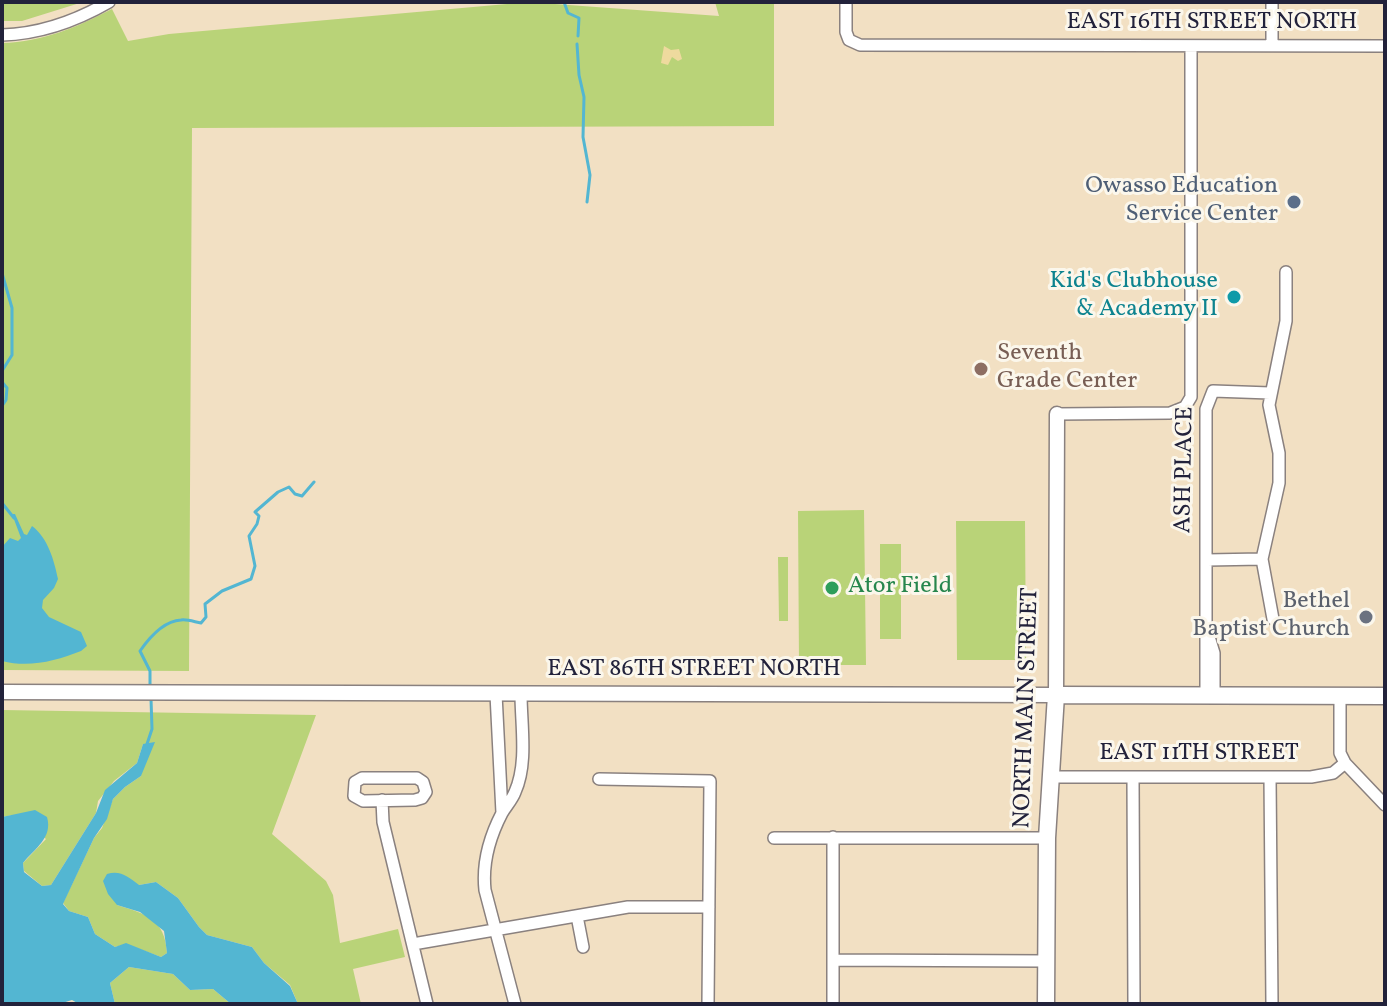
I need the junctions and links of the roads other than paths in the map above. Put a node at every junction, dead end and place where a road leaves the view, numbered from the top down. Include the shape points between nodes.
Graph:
1 (109, 2) edge
2 (846, 2) edge
3 (1272, 2) edge
4 (2, 35) edge
5 (1191, 46) junction
6 (1272, 46) junction
7 (1385, 46) edge
8 (1286, 272) dead end
9 (1269, 399) junction
10 (1057, 414) joint
11 (1262, 559) junction
12 (1207, 560) junction
13 (1273, 619) dead end
14 (2, 692) edge
15 (496, 694) junction
16 (521, 694) junction
17 (1056, 695) junction
18 (1210, 695) junction
19 (1340, 696) junction
20 (1385, 696) edge
21 (1345, 763) junction
22 (1049, 777) junction
23 (1133, 777) junction
24 (1270, 777) junction
25 (599, 779) dead end
26 (382, 800) junction
27 (1385, 805) edge
28 (502, 813) junction
29 (833, 837) junction
30 (774, 838) dead end
31 (1047, 838) junction
32 (709, 907) junction
33 (577, 916) junction
34 (496, 928) junction
35 (413, 944) junction
36 (583, 947) dead end
37 (833, 960) junction
38 (1046, 961) junction
39 (427, 1004) edge
40 (515, 1004) edge
41 (708, 1004) edge
42 (833, 1004) edge
43 (1046, 1004) edge
44 (1134, 1004) edge
45 (1272, 1004) edge

1 - 4 street via 41,32
2 - 5 street, EAST 16TH STREET NORTH via 846,32 860,45
3 - 6 street
5 - 6 street, EAST 16TH STREET NORTH
5 - 10 street via 1191,397 1185,407 1170,413
6 - 7 street, EAST 16TH STREET NORTH
8 - 9 street via 1286,321
9 - 11 street via 1279,483
9 - 12 street, ASH PLACE via 1221,390 1209,396
10 - 17 street, NORTH MAIN STREET
11 - 12 street, ASH PLACE
11 - 13 street
12 - 18 street, ASH PLACE
14 - 15 street, EAST 86TH STREET NORTH
15 - 16 street, EAST 86TH STREET NORTH
15 - 28 street
16 - 17 street, EAST 86TH STREET NORTH
16 - 28 street via 520,773
17 - 18 main road, EAST 86TH STREET NORTH
17 - 22 main road, NORTH MAIN STREET
18 - 19 main road, EAST 86TH STREET NORTH
19 - 20 main road, EAST 86TH STREET NORTH
19 - 21 street via 1339,744
21 - 24 street, EAST 11TH STREET via 1322,776
21 - 27 street
22 - 23 street, EAST 11TH STREET
22 - 31 main road, NORTH MAIN STREET
23 - 24 street, EAST 11TH STREET
23 - 44 street
24 - 45 street
25 - 32 street via 710,781
26 - 26 street via 422,798 423,782 355,782 354,796
26 - 35 street
28 - 34 street via 484,864
29 - 30 street
29 - 31 street
29 - 37 street
31 - 38 main road, NORTH MAIN STREET
32 - 33 street via 642,906
32 - 41 street
33 - 34 street
33 - 36 street
34 - 35 street
34 - 40 street
35 - 39 street
37 - 38 street
37 - 42 street
38 - 43 main road, NORTH MAIN STREET

